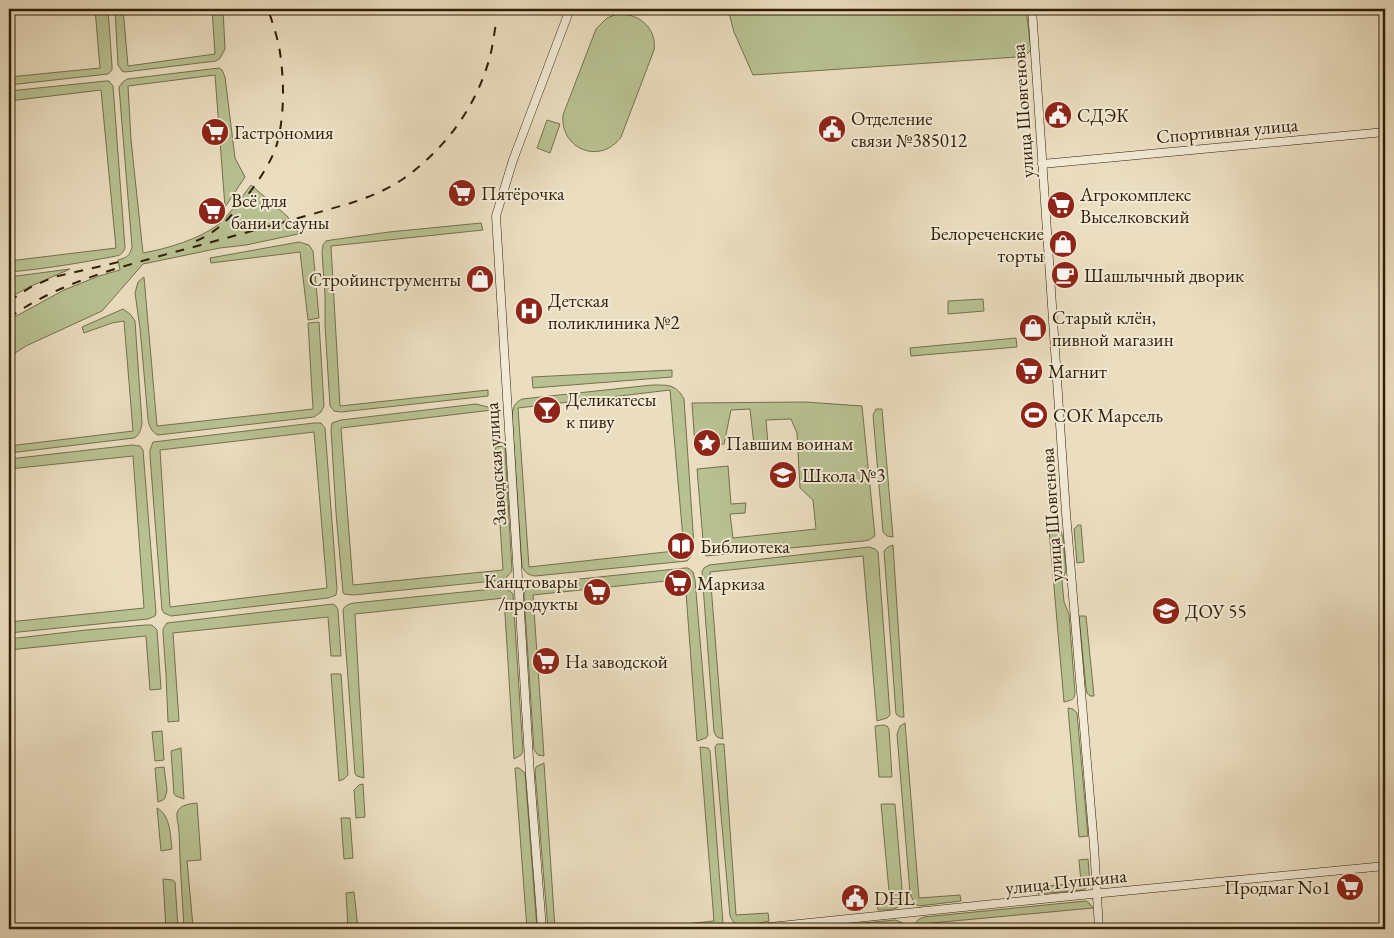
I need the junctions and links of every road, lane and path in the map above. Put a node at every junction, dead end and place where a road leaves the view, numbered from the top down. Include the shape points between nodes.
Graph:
1 (570, 9) edge
2 (1032, 9) edge
3 (1385, 132) edge
4 (1042, 164) junction
5 (1385, 866) edge
6 (1097, 894) junction
7 (542, 929) edge
8 (750, 929) edge
9 (1099, 929) edge

1 - 7 main road, Заводская улица via 513,160 496,216
2 - 4 main road, улица Шовгенова
3 - 4 main road, Спортивная улица
4 - 6 main road, улица Шовгенова
5 - 6 main road, улица Пушкина
6 - 8 main road, улица Пушкина
6 - 9 main road, улица Шовгенова

